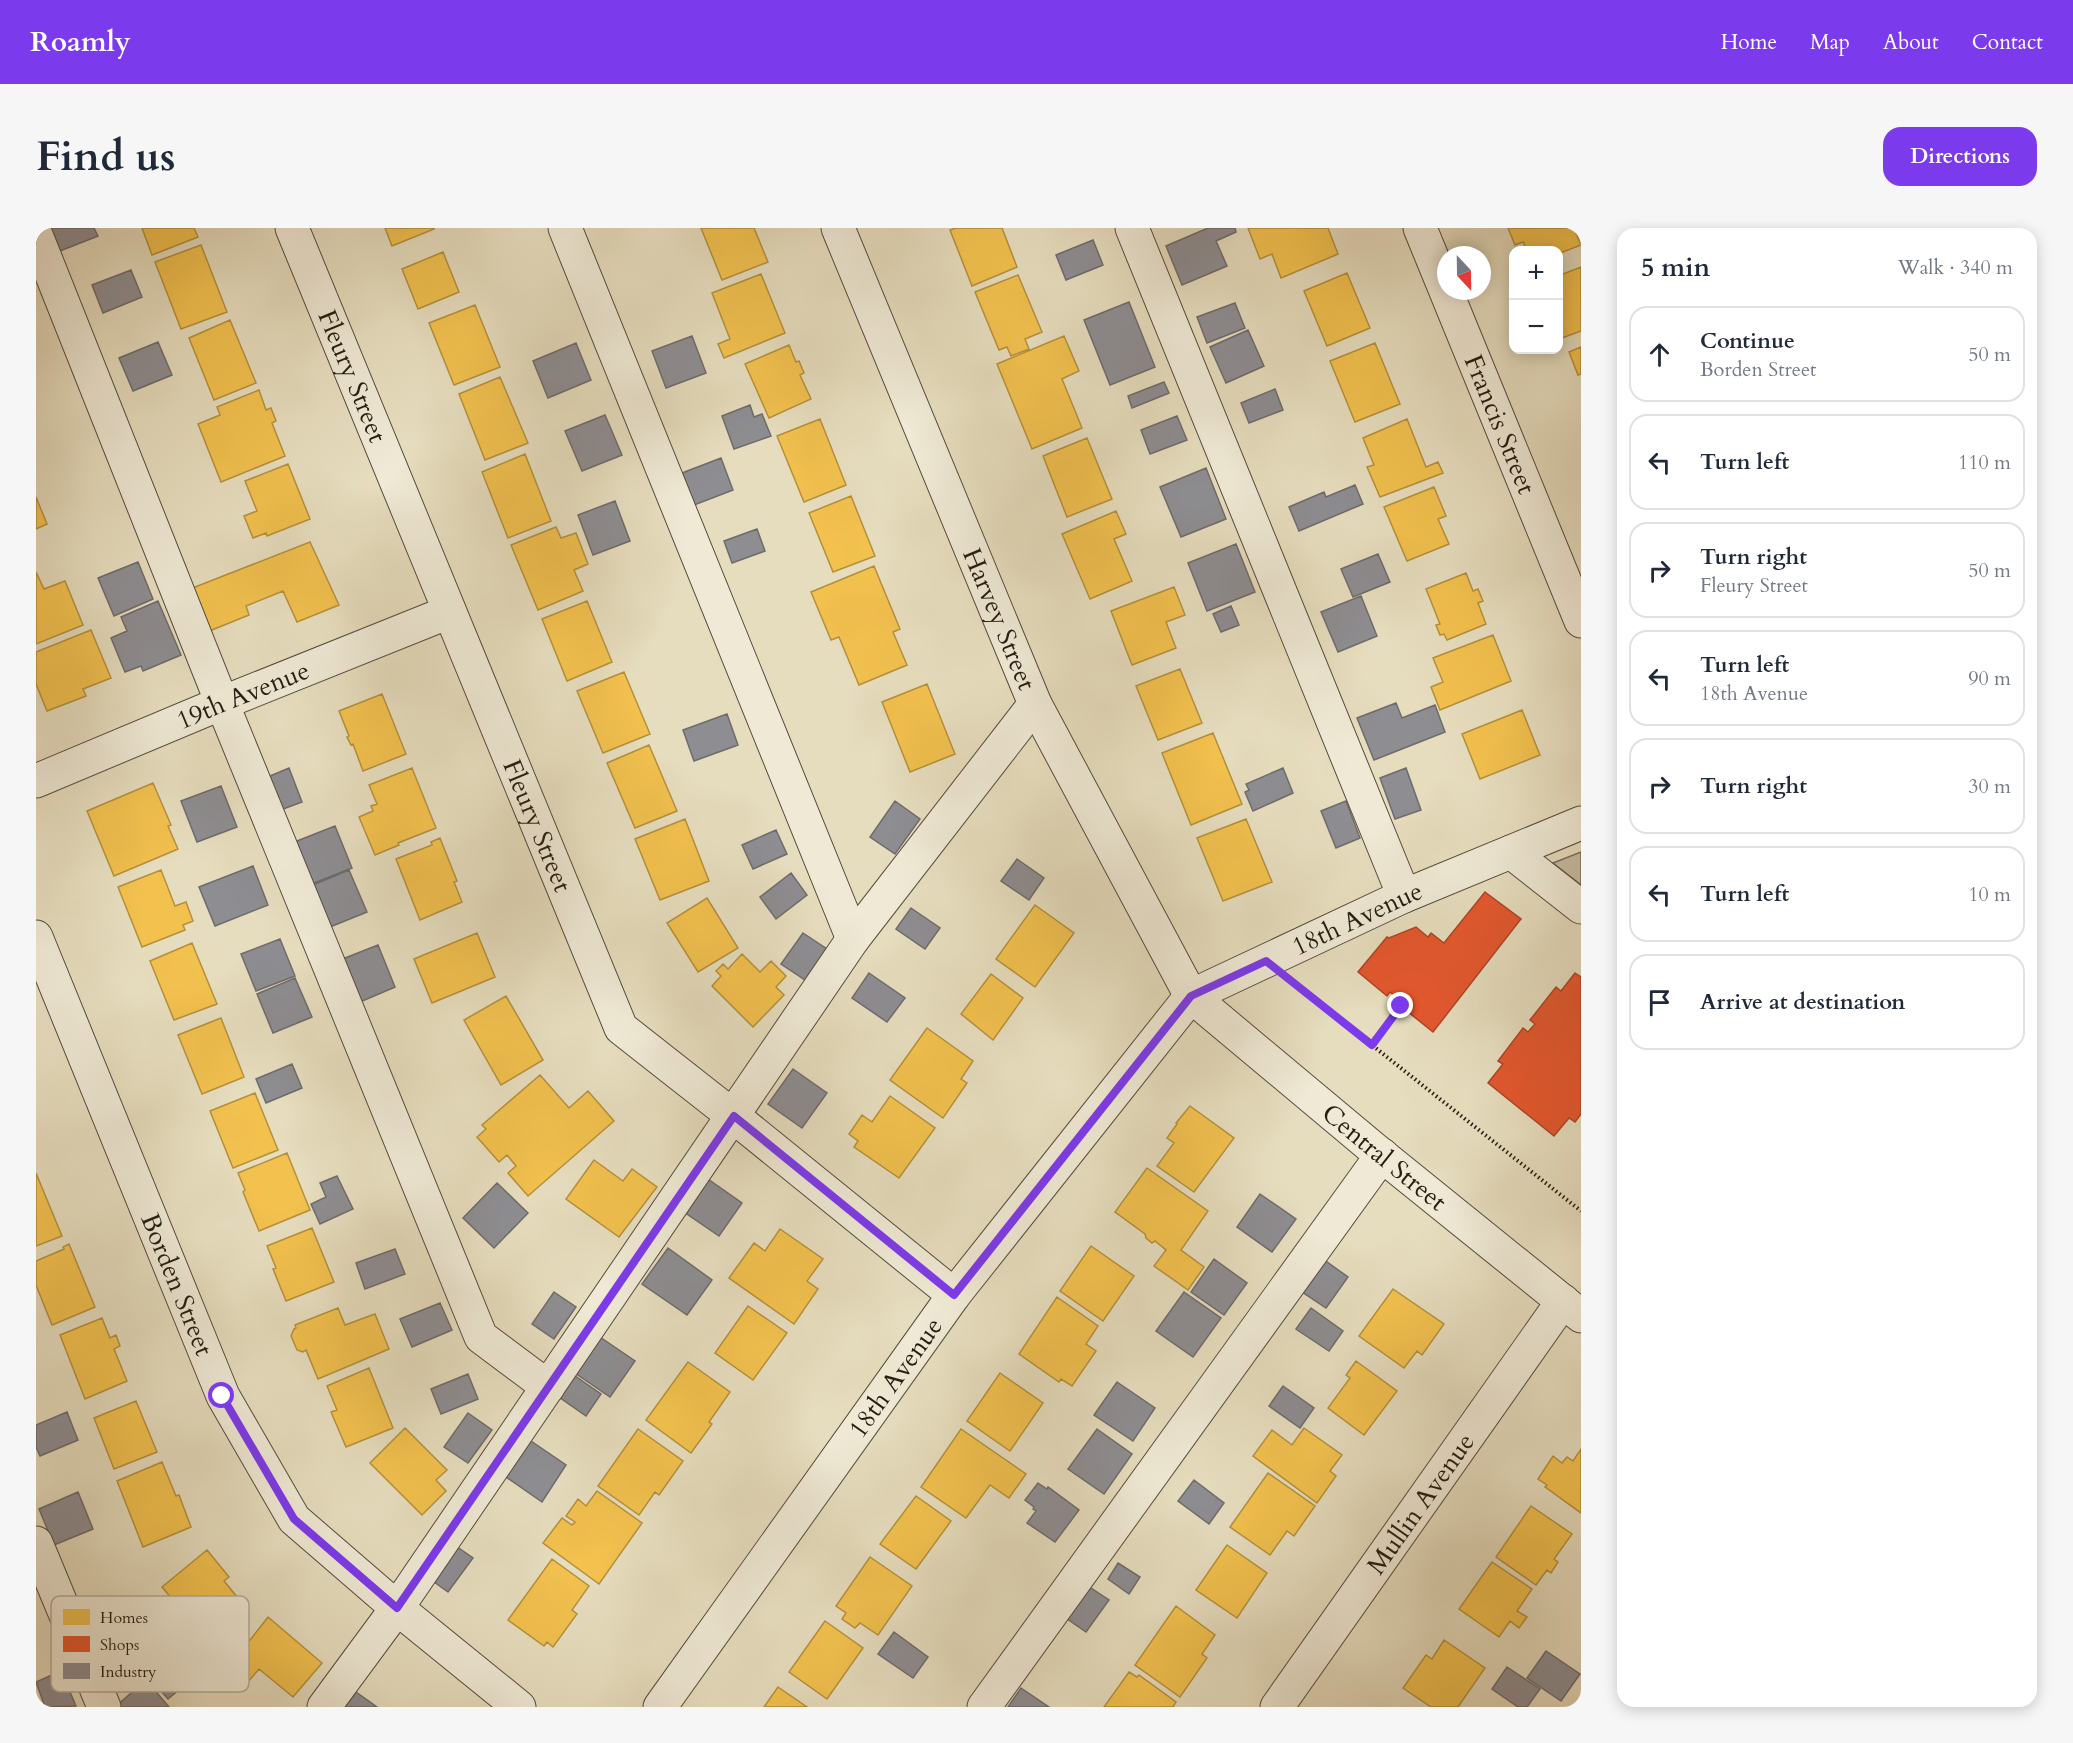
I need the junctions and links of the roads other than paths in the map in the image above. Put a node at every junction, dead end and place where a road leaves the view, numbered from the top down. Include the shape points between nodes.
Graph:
1 (292, 228) edge
2 (565, 228) edge
3 (838, 228) edge
4 (1132, 228) edge
5 (1420, 228) edge
6 (36, 234) edge
7 (449, 612) junction
8 (1581, 621) edge
9 (222, 703) junction
10 (1035, 704) junction
11 (36, 781) edge
12 (1581, 823) edge
13 (1511, 852) junction
14 (1404, 896) junction
15 (1581, 907) edge
16 (36, 937) edge
17 (853, 939) junction
18 (1191, 996) junction
19 (734, 1116) junction
20 (1382, 1155) junction
21 (954, 1295) junction
22 (1572, 1308) edge
23 (548, 1387) junction
24 (36, 1543) edge
25 (58, 1596) edge
26 (397, 1608) junction
27 (98, 1692) edge
28 (104, 1707) edge
29 (324, 1707) edge
30 (519, 1707) edge
31 (660, 1707) edge
32 (984, 1707) edge
33 (1278, 1707) edge

1 - 7 street, Fleury Street
2 - 17 street
3 - 10 street, Harvey Street
4 - 14 street
5 - 8 street, Francis Street
6 - 9 street
7 - 9 street, 19th Avenue
7 - 19 street, Fleury Street via 621,1028
9 - 11 street, 19th Avenue
9 - 23 street via 482,1337
10 - 17 street
10 - 18 street, Harvey Street
12 - 13 street, 18th Avenue
13 - 14 street, 18th Avenue
13 - 15 street
14 - 18 street, 18th Avenue
16 - 26 street, Borden Street via 222,1396 294,1519
17 - 19 street
18 - 20 street, Central Street
18 - 21 street, 18th Avenue
19 - 21 street, Fleury Street
19 - 23 street
20 - 22 street, Central Street
20 - 32 street
21 - 31 street, 18th Avenue
22 - 33 street, Mullin Avenue
23 - 26 street
24 - 25 street
26 - 29 street
26 - 30 street, Borden Street
27 - 28 street

